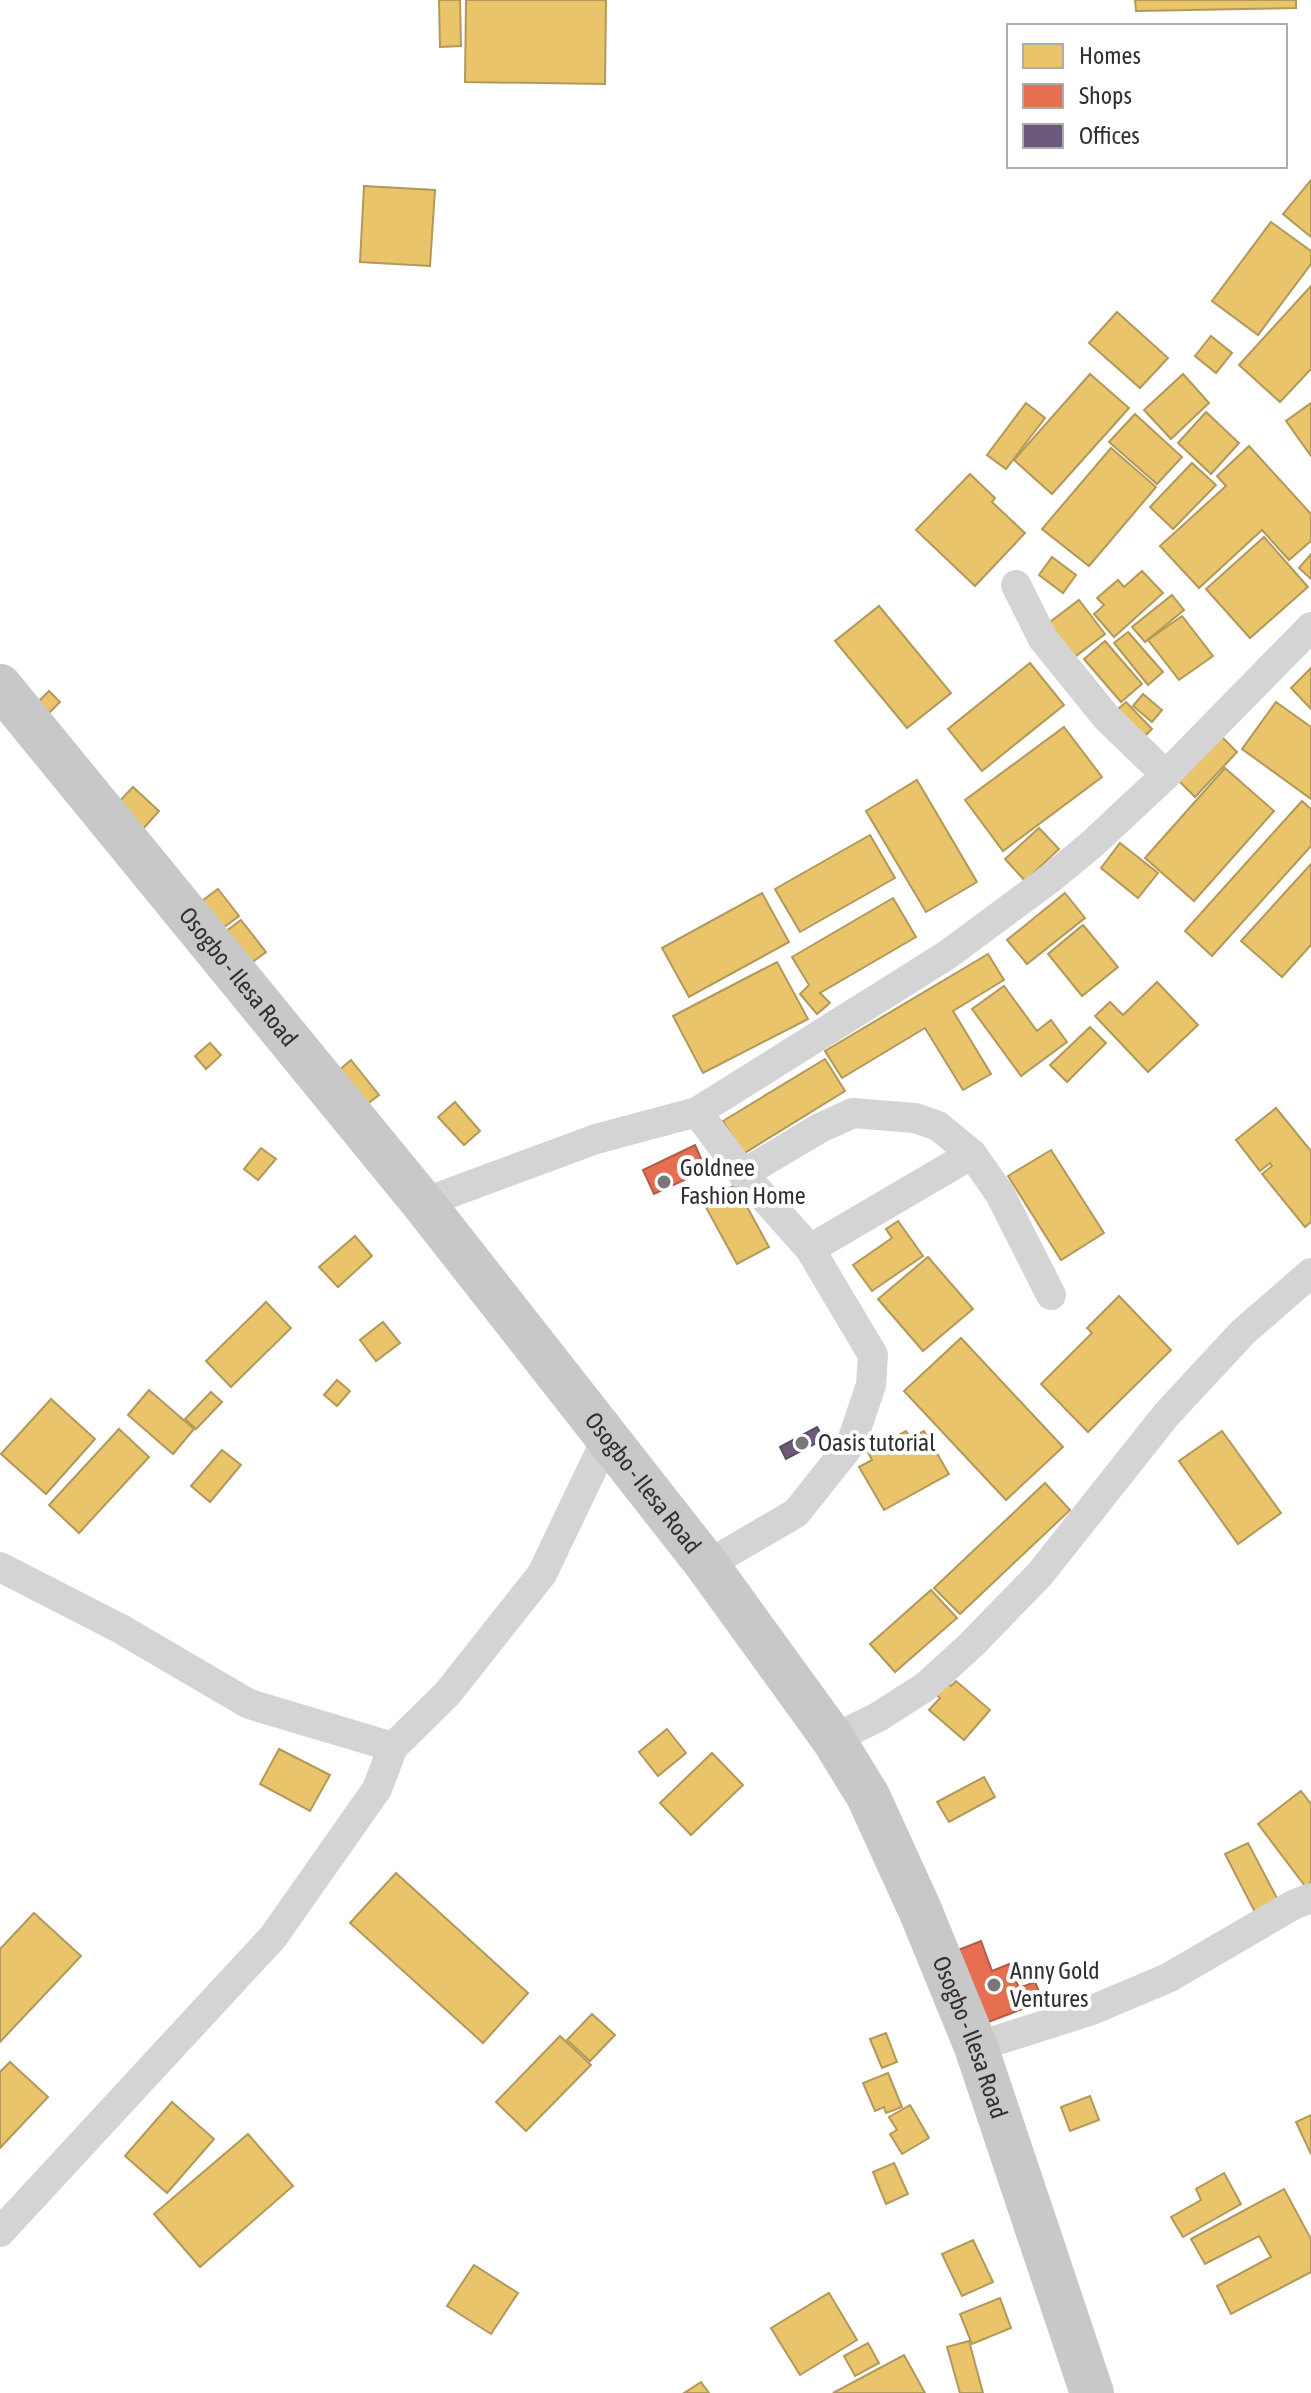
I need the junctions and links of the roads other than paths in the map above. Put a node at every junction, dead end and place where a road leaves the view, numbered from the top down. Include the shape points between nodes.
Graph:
1 (1016, 585) dead end
2 (1311, 627) edge
3 (0, 686) edge
4 (1166, 775) junction
5 (697, 1112) junction
6 (972, 1154) junction
7 (743, 1174) junction
8 (423, 1203) junction
9 (810, 1249) junction
10 (1311, 1273) edge
11 (1051, 1295) dead end
12 (607, 1438) junction
13 (707, 1565) junction
14 (0, 1567) edge
15 (833, 1739) junction
16 (393, 1747) junction
17 (1311, 1898) edge
18 (976, 2047) junction
19 (0, 2232) edge
20 (1092, 2393) edge

1 - 4 street via 1043,639 1107,718
2 - 4 street
3 - 8 main road, Osogbo - Ilesa Road
4 - 5 street via 1061,870 947,955
5 - 7 street
5 - 8 street via 596,1139
6 - 7 street via 927,1122 853,1113
6 - 9 street
6 - 11 street via 1000,1194
7 - 9 street
8 - 12 main road, Osogbo - Ilesa Road
9 - 13 street via 873,1355 866,1405 851,1444 796,1513
10 - 15 street via 1243,1332 1166,1415 1040,1574 971,1645 925,1687
12 - 13 main road, Osogbo - Ilesa Road
12 - 16 street via 542,1574 447,1694
13 - 15 main road, Osogbo - Ilesa Road
14 - 16 street via 121,1629 249,1704
15 - 18 main road, Osogbo - Ilesa Road via 874,1810
16 - 19 street via 377,1789 273,1937
17 - 18 street via 1168,1978 1092,2010
18 - 20 main road, Osogbo - Ilesa Road

